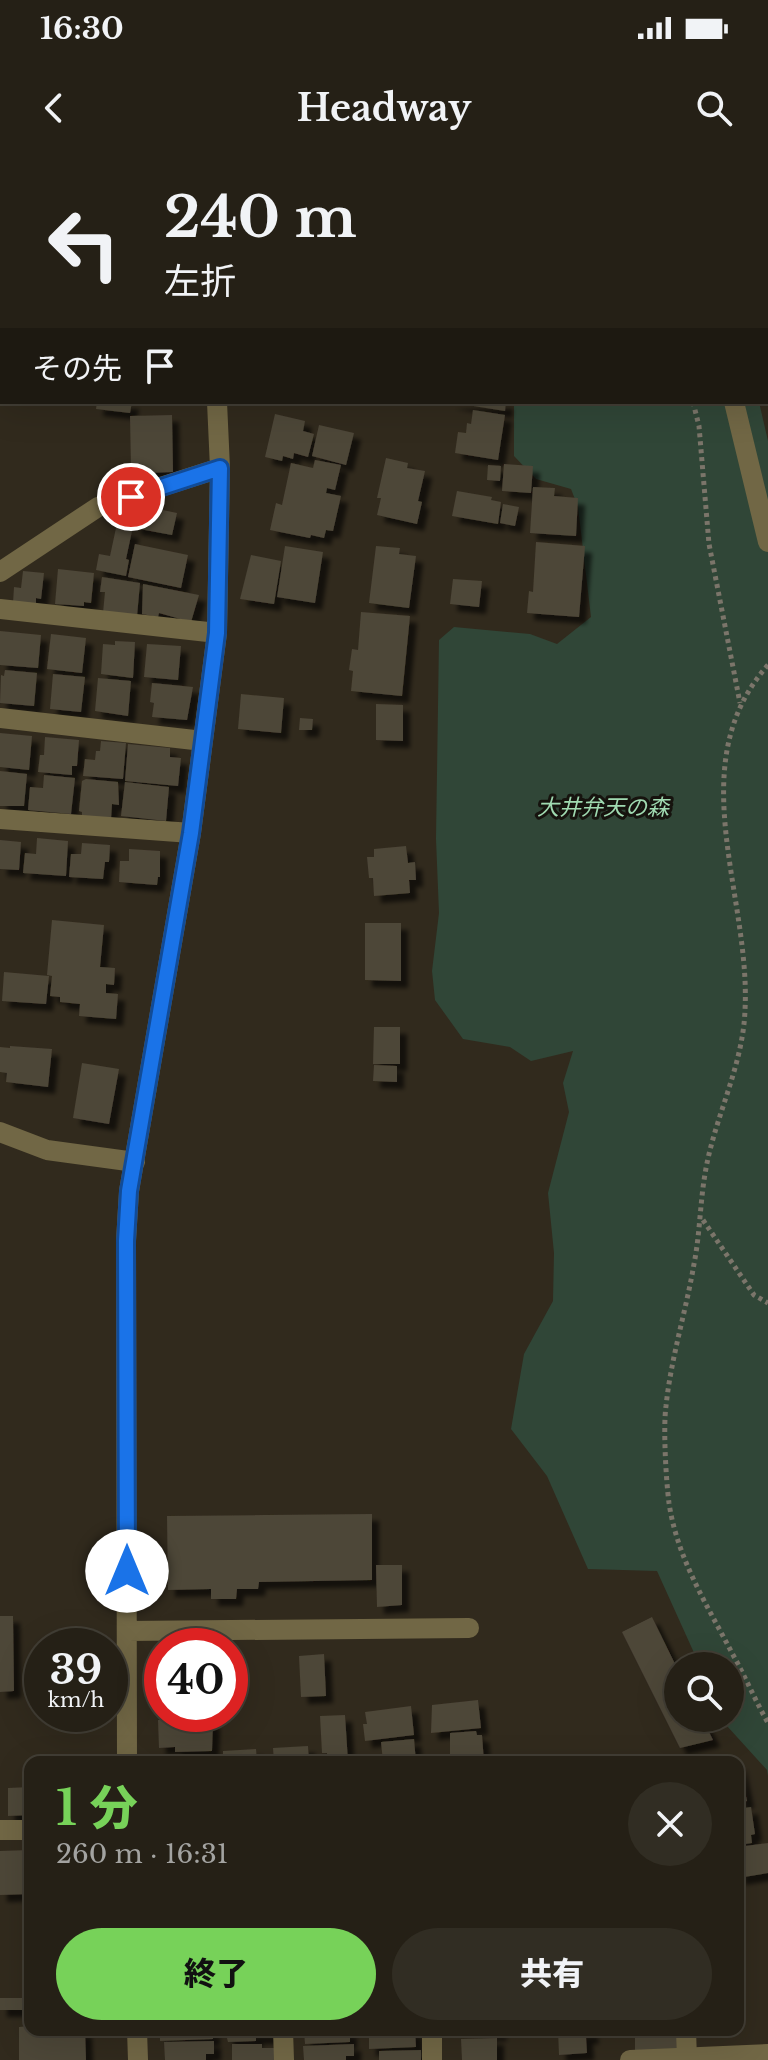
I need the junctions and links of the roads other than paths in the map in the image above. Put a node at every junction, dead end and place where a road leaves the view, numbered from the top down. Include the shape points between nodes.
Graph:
1 (217, 404) edge
2 (734, 404) edge
3 (220, 468) junction
4 (768, 542) edge
5 (0, 572) edge
6 (0, 609) edge
7 (217, 633) junction
8 (0, 718) edge
9 (203, 741) junction
10 (0, 819) edge
11 (191, 833) junction
12 (0, 1132) edge
13 (135, 1162) junction
14 (127, 1628) edge
15 (469, 1628) dead end
16 (128, 1631) edge
17 (127, 1732) edge
18 (127, 1756) edge
19 (0, 1830) edge
20 (24, 1830) edge
21 (137, 2036) edge
22 (283, 2036) edge
23 (432, 2036) edge
24 (686, 2036) edge
25 (768, 2054) edge
26 (687, 2059) edge
27 (138, 2060) edge
28 (284, 2060) edge
29 (432, 2060) edge
30 (630, 2060) edge

1 - 3 street
2 - 4 street
3 - 5 street via 98,507
3 - 7 street
6 - 7 street
7 - 9 street
8 - 9 street
9 - 11 street
10 - 11 street
11 - 13 street
12 - 13 street via 47,1150
13 - 14 street via 126,1241
15 - 16 street
17 - 18 street
19 - 20 street
21 - 27 street
22 - 28 street
23 - 29 street
24 - 26 street
25 - 26 street
26 - 30 street

